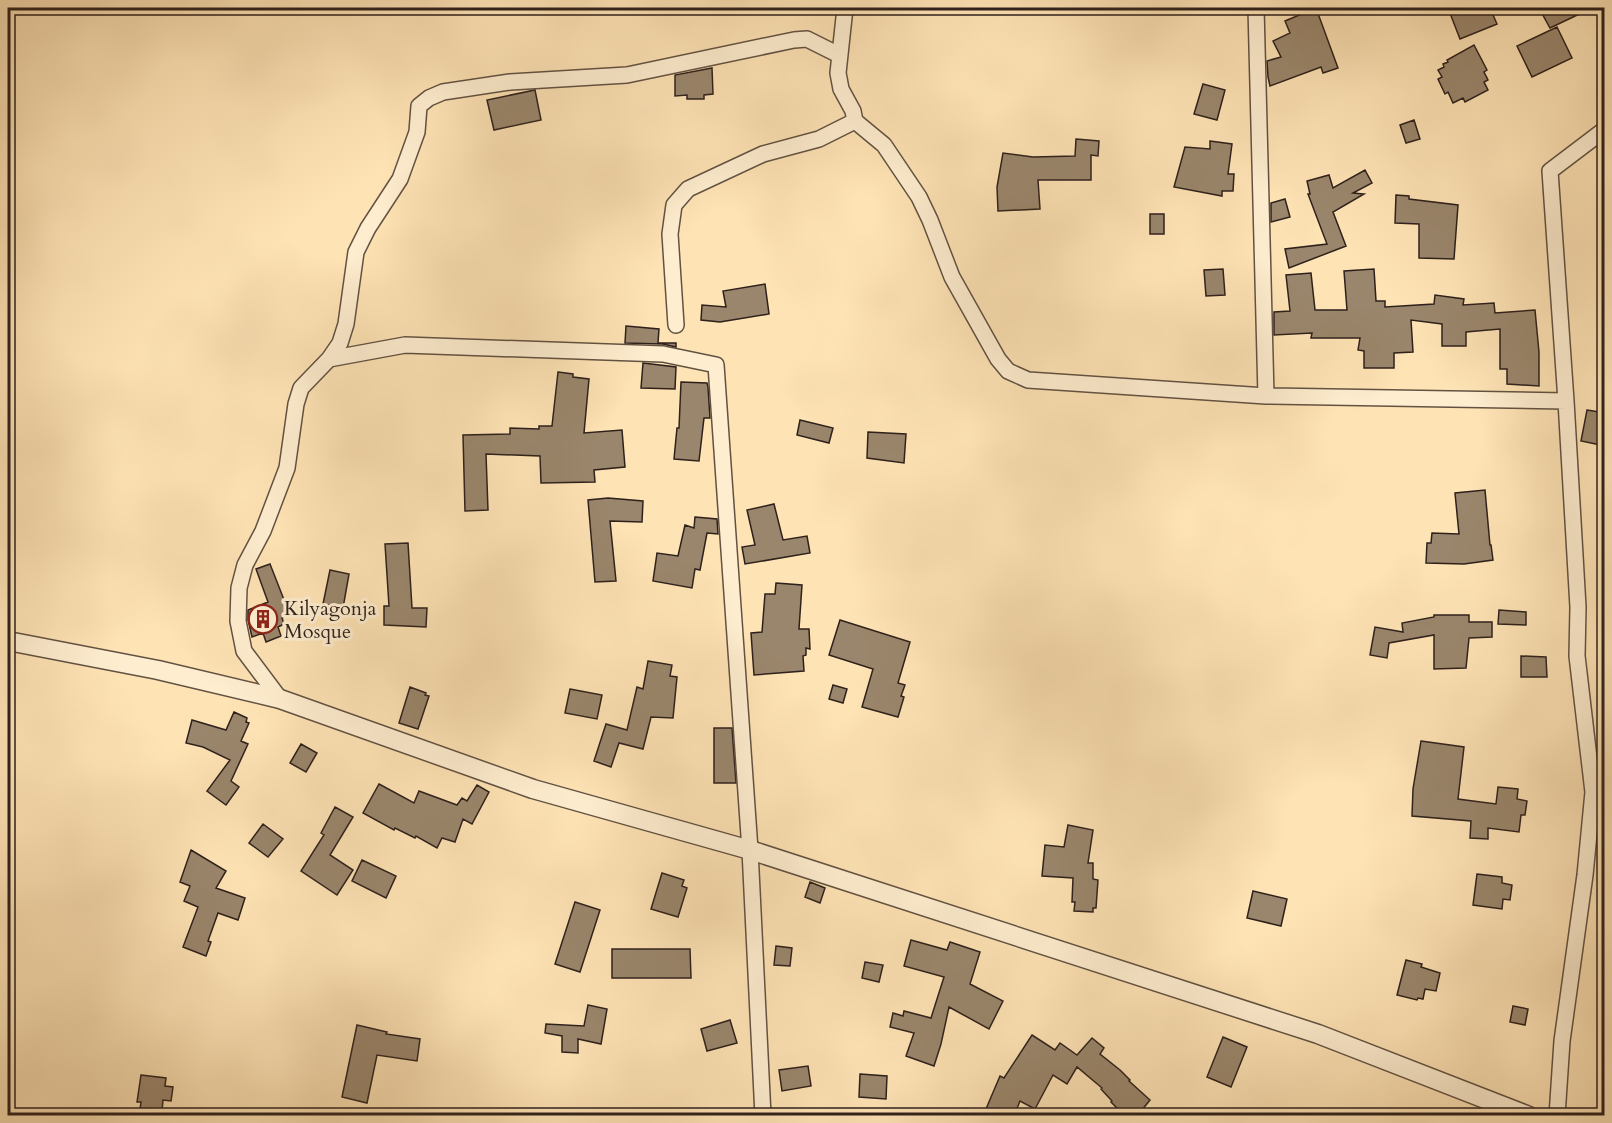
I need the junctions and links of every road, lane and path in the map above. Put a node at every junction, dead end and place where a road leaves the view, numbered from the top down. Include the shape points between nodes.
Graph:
1 (845, 8) edge
2 (1256, 8) edge
3 (839, 55) junction
4 (855, 121) junction
5 (1605, 130) edge
6 (676, 326) dead end
7 (329, 359) junction
8 (1266, 396) junction
9 (1566, 401) junction
10 (8, 641) edge
11 (280, 699) junction
12 (750, 850) junction
13 (762, 1116) edge
14 (1529, 1116) edge
15 (1557, 1116) edge

1 - 3 street
2 - 8 street
3 - 4 street via 841,89
3 - 7 street via 807,39 794,40 627,75 510,82 443,92 429,98 419,106 417,132 400,179 356,252 346,324
4 - 6 street via 819,139 763,154 688,189 674,205 670,234
4 - 8 street via 884,145 918,197 952,277 1008,371 1028,380
5 - 9 street via 1550,171
7 - 11 street via 301,388 287,468 239,588 238,621 244,651
7 - 12 street via 405,345 663,354 716,365
8 - 9 street
9 - 15 street via 1578,607 1577,656 1593,792 1562,1041
10 - 11 street
11 - 12 street via 533,789
12 - 13 street
12 - 14 street via 1318,1034

